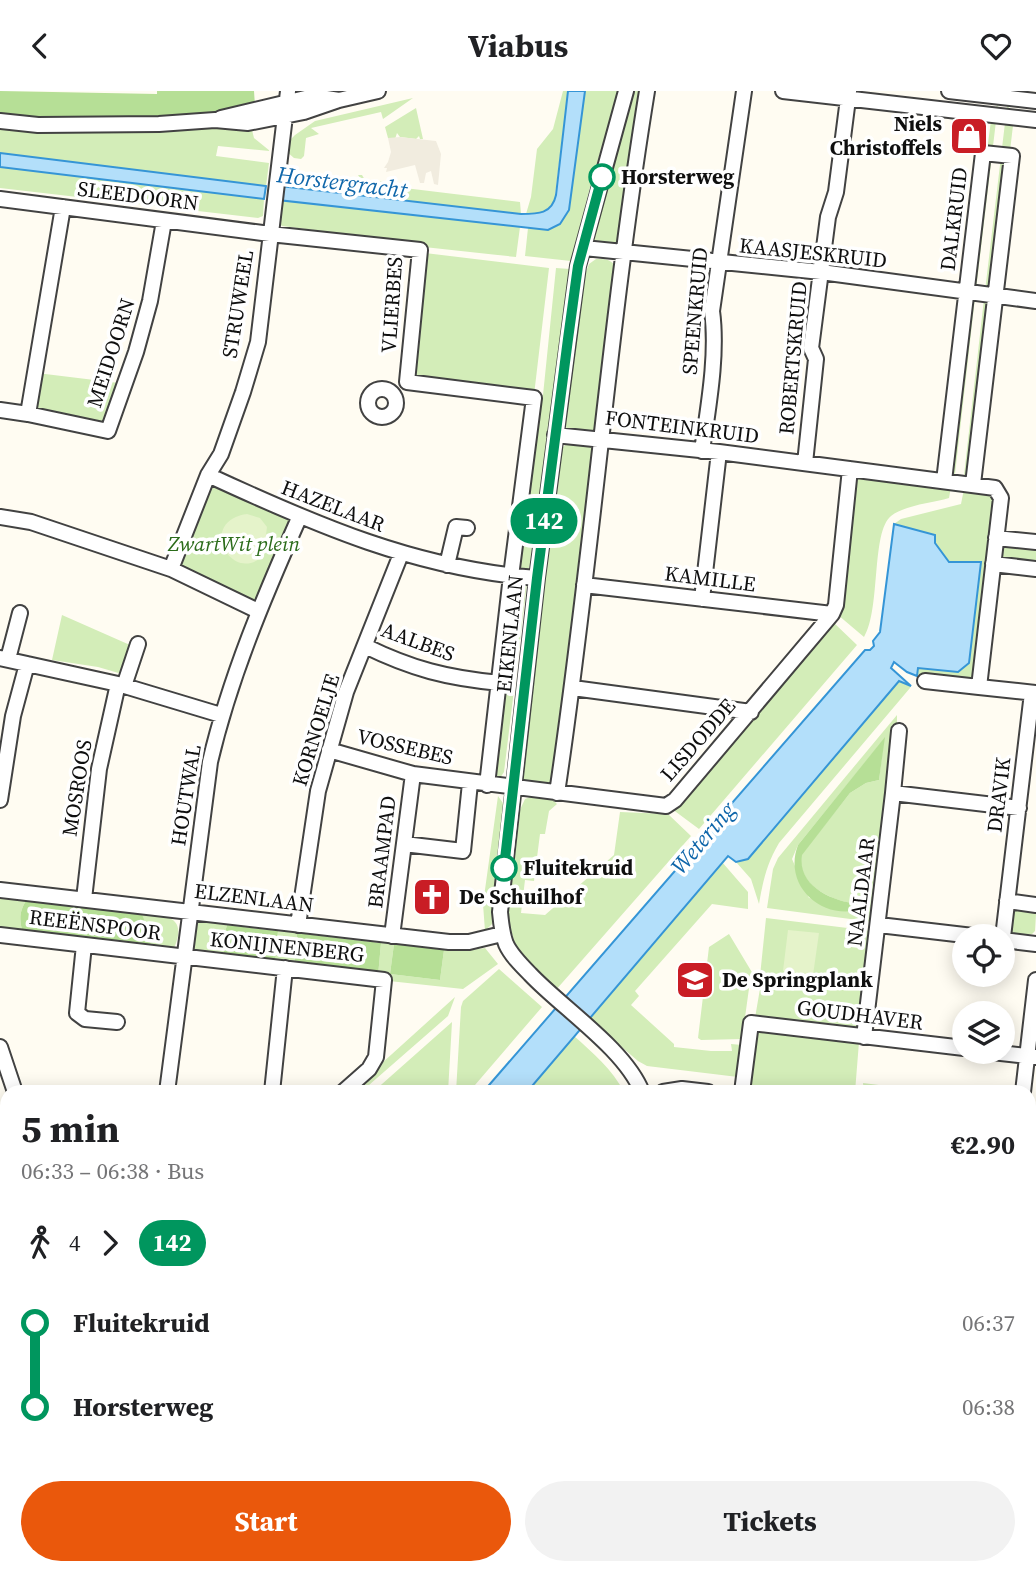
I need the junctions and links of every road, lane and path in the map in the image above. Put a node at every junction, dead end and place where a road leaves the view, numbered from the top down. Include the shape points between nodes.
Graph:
1 (378, 91) edge
2 (626, 91) edge
3 (647, 91) edge
4 (744, 91) edge
5 (783, 91) edge
6 (949, 91) edge
7 (1003, 94) edge
8 (849, 95) edge
9 (1036, 101) edge
10 (286, 103) edge
11 (1036, 120) edge
12 (0, 121) edge
13 (0, 199) edge
14 (63, 207) junction
15 (164, 221) junction
16 (270, 234) junction
17 (584, 248) junction
18 (624, 253) junction
19 (718, 263) junction
20 (821, 272) junction
21 (965, 293) junction
22 (996, 297) junction
23 (1036, 302) edge
24 (407, 382) junction
25 (393, 394) dead end
26 (0, 410) edge
27 (28, 414) junction
28 (555, 435) junction
29 (602, 439) junction
30 (702, 451) junction
31 (719, 452) junction
32 (805, 463) junction
33 (850, 469) junction
34 (208, 475) junction
35 (944, 481) junction
36 (973, 484) junction
37 (0, 517) edge
38 (299, 518) junction
39 (467, 528) dead end
40 (996, 538) junction
41 (1036, 542) edge
42 (401, 554) junction
43 (993, 564) junction
44 (447, 565) junction
45 (171, 569) junction
46 (1036, 569) edge
47 (511, 576) junction
48 (537, 578) junction
49 (584, 585) junction
50 (702, 599) junction
51 (258, 611) junction
52 (20, 613) dead end
53 (832, 614) junction
54 (138, 644) dead end
55 (365, 646) junction
56 (4, 659) edge
57 (27, 664) junction
58 (925, 681) dead end
59 (499, 683) junction
60 (121, 685) junction
61 (979, 687) junction
62 (573, 688) junction
63 (1034, 693) edge
64 (751, 712) junction
65 (221, 715) junction
66 (899, 731) dead end
67 (330, 750) junction
68 (413, 774) junction
69 (470, 783) junction
70 (487, 785) junction
71 (513, 788) junction
72 (557, 793) junction
73 (893, 793) junction
74 (0, 800) edge
75 (1018, 808) junction
76 (404, 844) junction
77 (0, 890) edge
78 (84, 899) junction
79 (1007, 901) junction
80 (1036, 905) edge
81 (190, 911) junction
82 (1005, 924) edge
83 (298, 925) junction
84 (879, 925) junction
85 (502, 934) junction
86 (952, 934) edge
87 (0, 935) edge
88 (392, 936) junction
89 (1015, 941) edge
90 (1036, 944) edge
91 (84, 945) junction
92 (184, 958) junction
93 (285, 968) junction
94 (1036, 980) edge
95 (117, 1022) dead end
96 (864, 1037) junction
97 (0, 1047) edge
98 (952, 1047) edge
99 (1032, 1056) edge
100 (13, 1085) edge
101 (168, 1085) edge
102 (273, 1085) edge
103 (351, 1085) edge
104 (639, 1085) edge
105 (743, 1085) edge
106 (1025, 1085) edge

1 - 10 street via 339,100 321,96
2 - 17 street, EIKENLAAN
3 - 18 street
4 - 19 street, SPEENKRUID
5 - 8 street
6 - 7 street
7 - 9 street
8 - 11 street
8 - 20 street, ROBERTSKRUID
10 - 12 street via 215,120 38,125
10 - 16 street, STRUWEEL
13 - 14 street, SLEEDOORN
14 - 15 street, SLEEDOORN
14 - 27 street
15 - 16 street, SLEEDOORN
15 - 27 street, MEIDOORN via 150,301 108,431
16 - 24 street, VLIERBES via 420,250
16 - 34 street, STRUWEEL via 258,342 221,453
17 - 18 street, KAASJESKRUID
17 - 28 street, EIKENLAAN
18 - 19 street, KAASJESKRUID
18 - 29 street
19 - 20 street, KAASJESKRUID
19 - 30 street, SPEENKRUID
20 - 21 street, KAASJESKRUID
20 - 32 street, ROBERTSKRUID via 811,348 816,359
21 - 22 street, KAASJESKRUID
21 - 22 street, DALKRUID via 983,153 997,154 1012,156
21 - 35 street, DALKRUID
22 - 23 street, KAASJESKRUID
22 - 36 street, DALKRUID
24 - 25 street
24 - 47 street, VLIERBES via 534,398
26 - 27 street, MEIDOORN
28 - 29 street, FONTEINKRUID
28 - 48 street, EIKENLAAN
29 - 30 street, FONTEINKRUID
29 - 49 street
30 - 31 street, FONTEINKRUID
31 - 32 street, FONTEINKRUID
31 - 50 street
32 - 33 street, FONTEINKRUID
33 - 35 street, FONTEINKRUID
33 - 53 street
34 - 38 street, HAZELAAR
34 - 45 street, STRUWEEL
35 - 36 street, FONTEINKRUID
36 - 40 street via 995,488 1001,498
37 - 45 street via 31,522
38 - 42 street, HAZELAAR
38 - 51 street, HOUTWAL
39 - 44 street via 456,527
40 - 41 street
40 - 43 street
42 - 44 street, HAZELAAR
42 - 55 street, KORNOELJE
43 - 46 street
43 - 61 street
44 - 47 street, HAZELAAR
45 - 51 street
47 - 48 street, HAZELAAR
47 - 59 street
48 - 71 street, EIKENLAAN
49 - 50 street, KAMILLE
49 - 62 street
50 - 53 street, KAMILLE
51 - 65 street, HOUTWAL
52 - 56 street
53 - 64 street, LISDODDE
54 - 60 street, MOSROOS
55 - 59 street, AALBES via 425,671
55 - 67 street, KORNOELJE
56 - 57 street
57 - 60 street
57 - 74 street via 13,716
58 - 61 street
59 - 70 street
60 - 65 street
60 - 78 street, MOSROOS via 99,769
61 - 63 street
62 - 64 street
62 - 72 street
63 - 75 street, DRAVIK
64 - 72 street, LISDODDE via 666,806
65 - 81 street, HOUTWAL via 210,761
66 - 73 street, NAALDAAR
67 - 68 street, VOSSEBES
67 - 83 street, KORNOELJE via 312,824
68 - 69 street, VOSSEBES
68 - 76 street, BRAAMPAD
69 - 70 street, VOSSEBES
69 - 76 street, VOSSEBES via 463,851
70 - 71 street, VOSSEBES
71 - 72 street, LISDODDE
71 - 85 street, EIKENLAAN via 500,912
73 - 75 street
73 - 84 street, NAALDAAR
75 - 79 street, DRAVIK
76 - 88 street, BRAAMPAD
77 - 78 street, ELZENLAAN
78 - 81 street, ELZENLAAN
79 - 80 street
79 - 82 street, DRAVIK
81 - 83 street, ELZENLAAN
81 - 92 street, HOUTWAL
83 - 88 street, ELZENLAAN
84 - 86 street
84 - 96 street, NAALDAAR
85 - 88 street, ELZENLAAN via 468,942
85 - 104 street, EIKENLAAN via 519,963 623,1062
87 - 91 street, REEËNSPOOR
89 - 90 street
91 - 92 street, REEËNSPOOR
91 - 95 street via 77,1013 85,1019
92 - 93 street, KONIJNENBERG
92 - 101 street, HOUTWAL
93 - 102 street
93 - 103 street, KONIJNENBERG via 384,980 376,1057
94 - 99 street
96 - 98 street, GOUDHAVER
96 - 105 street, GOUDHAVER via 751,1023
97 - 100 street
99 - 106 street

